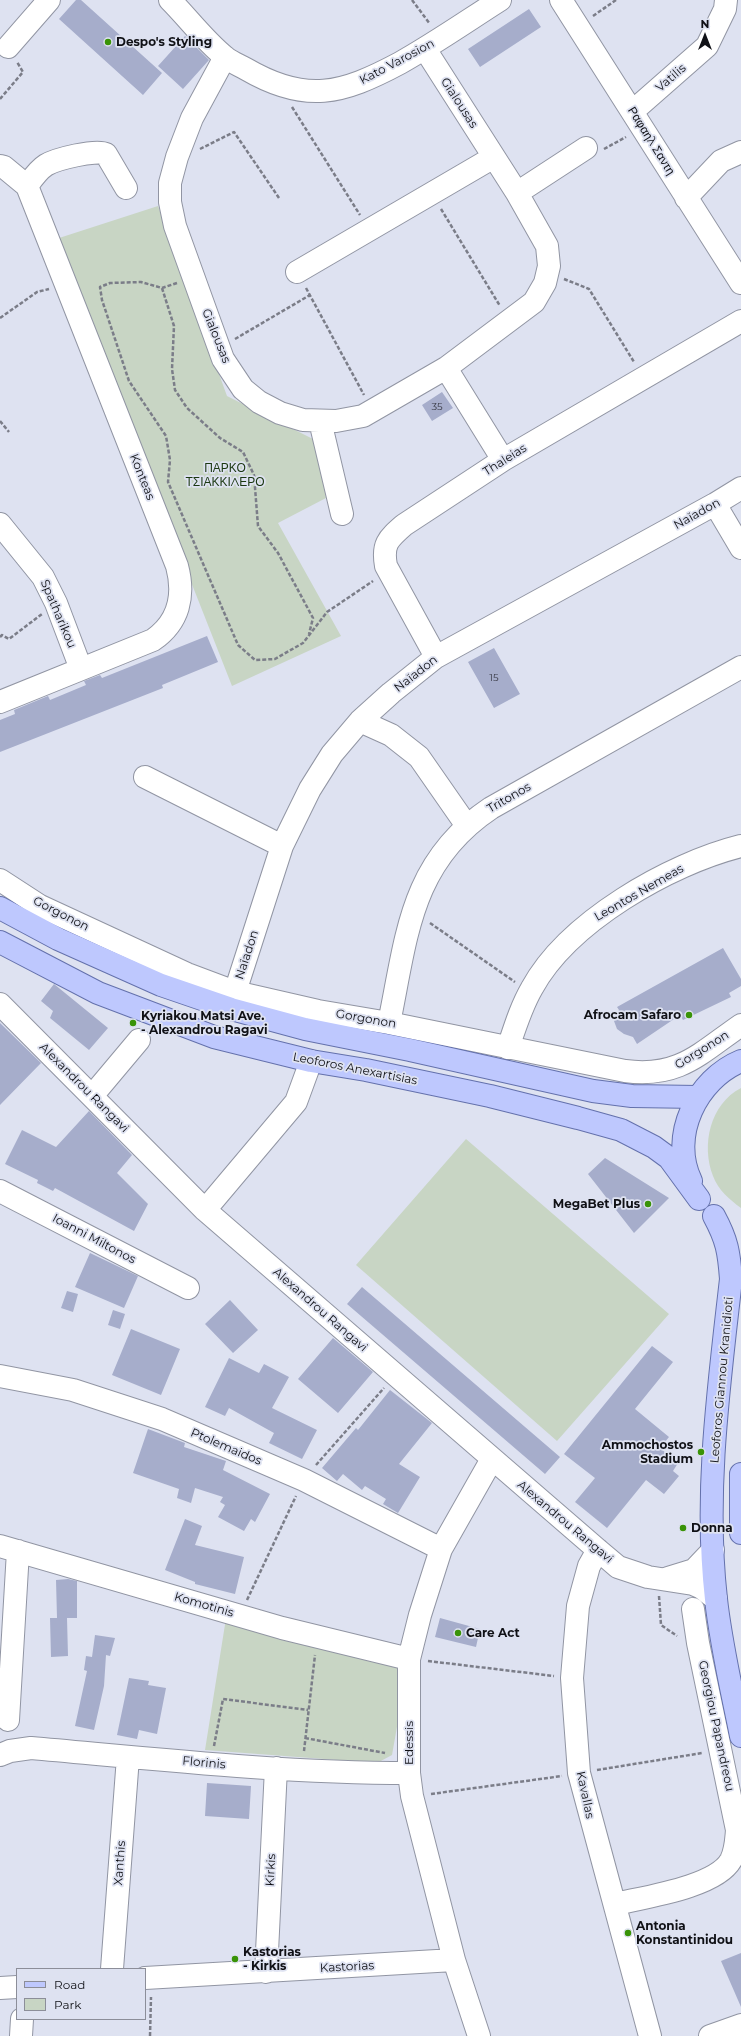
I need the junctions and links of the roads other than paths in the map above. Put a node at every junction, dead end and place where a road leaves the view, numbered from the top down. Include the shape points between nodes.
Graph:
1 (49, 0) edge
2 (170, 0) edge
3 (500, 0) edge
4 (560, 0) edge
5 (726, 0) edge
6 (433, 44) junction
7 (8, 47) road end
8 (225, 57) junction
9 (638, 119) junction
10 (586, 148) road end
11 (741, 152) edge
12 (494, 157) junction
13 (0, 166) edge
14 (27, 186) junction
15 (126, 188) dead end
16 (517, 193) junction
17 (686, 198) junction
18 (297, 272) road end
19 (741, 282) edge
20 (741, 321) edge
21 (446, 368) junction
22 (320, 421) junction
23 (503, 460) junction
24 (741, 488) edge
25 (715, 504) junction
26 (342, 514) dead end
27 (0, 524) edge
28 (741, 548) edge
29 (436, 657) junction
30 (741, 667) edge
31 (81, 669) junction
32 (0, 702) edge
33 (360, 721) junction
34 (145, 777) dead end
35 (467, 826) junction
36 (282, 846) junction
37 (741, 846) edge
38 (0, 880) edge
39 (0, 908) edge
40 (0, 942) edge
41 (235, 992) junction
42 (0, 1004) edge
43 (389, 1023) junction
44 (741, 1025) edge
45 (139, 1040) dead end
46 (508, 1048) junction
47 (312, 1061) junction
48 (741, 1061) edge
49 (92, 1096) junction
50 (698, 1097) junction
51 (0, 1190) edge
52 (699, 1199) junction
53 (205, 1210) junction
54 (714, 1216) junction
55 (741, 1233) edge
56 (188, 1288) dead end
57 (0, 1376) edge
58 (492, 1459) junction
59 (741, 1474) edge
60 (741, 1532) edge
61 (9, 1549) edge
62 (441, 1549) junction
63 (598, 1550) junction
64 (713, 1550) junction
65 (661, 1578) junction
66 (716, 1600) junction
67 (693, 1609) dead end
68 (409, 1659) junction
69 (8, 1720) dead end
70 (741, 1736) edge
71 (0, 1755) edge
72 (128, 1757) junction
73 (409, 1765) junction
74 (276, 1768) junction
75 (615, 1904) junction
76 (454, 1960) junction
77 (112, 1968) edge
78 (266, 1972) junction
79 (148, 1978) edge
80 (16, 1986) edge
81 (0, 1988) edge
82 (22, 2020) edge
83 (741, 2025) edge
84 (21, 2036) edge
85 (479, 2036) edge
86 (650, 2036) edge
87 (710, 2036) edge

1 - 7 street
2 - 8 street, Kato Varosion
3 - 6 street, Kato Varosion
4 - 9 street, Ραφαηλ Σαντη
5 - 9 street, Vatilis via 725,9 707,46
6 - 8 street, Kato Varosion via 369,79 333,90 312,91 278,85 264,80
6 - 12 street, Gialousas
8 - 22 street, Gialousas via 192,118 176,160 170,183 170,202 175,226 223,359 242,389 280,413
9 - 17 street, Ραφαηλ Σαντη
10 - 16 street
11 - 17 street via 721,161
12 - 16 street, Gialousas
12 - 18 street
13 - 14 street, Konteas via 4,166
14 - 15 street via 46,165 90,152 101,152 106,154
14 - 31 street, Konteas via 178,566 182,590 177,613 163,633 154,640
16 - 21 street, Gialousas via 547,246 549,266 545,283 534,302
17 - 19 street, Ραφαηλ Σαντη
20 - 23 street, Thaleias
21 - 22 street, Gialousas via 363,416
21 - 23 street
22 - 26 street
23 - 29 street, Thaleias via 404,525 386,543 384,553 388,570
24 - 25 street, Naïadon
25 - 28 street
25 - 29 street, Naïadon
27 - 31 street, Spatharikou via 43,577
29 - 33 street, Naïadon
30 - 35 street, Tritonos via 491,808
31 - 32 street, Konteas
33 - 35 street via 391,736 419,757
33 - 36 street, Naïadon via 332,754 310,788
34 - 36 street
35 - 43 street, Tritonos via 454,838 422,887 413,911
36 - 41 street, Naïadon
37 - 46 street, Leontos Nemeas via 704,857 682,867 594,919 562,948 546,968 520,1011
38 - 41 street, Gorgonon via 40,906 187,974
39 - 50 main road via 58,939 161,985 232,1009 305,1029 593,1091 632,1096
40 - 47 main road, Leoforos Anexartisias via 98,993 203,1033
41 - 43 street, Gorgonon via 318,1011
42 - 49 street, Alexandrou Rangavi
43 - 46 street, Gorgonon
44 - 46 street, Gorgonon via 686,1063 658,1072 625,1071
45 - 49 street
47 - 52 main road, Leoforos Anexartisias via 490,1096 621,1130 669,1158
47 - 53 street via 296,1102
48 - 50 main road via 730,1065 712,1079
49 - 53 street, Alexandrou Rangavi
50 - 52 main road via 687,1122 684,1150 688,1177
51 - 56 street, Ioanni Miltonos
52 - 54 main road
53 - 58 street, Alexandrou Rangavi
54 - 55 main road
54 - 64 main road, Leoforos Giannou Kranidioti via 725,1238 730,1257 731,1279 715,1435
57 - 62 street, Ptolemaidos via 74,1390 162,1419 304,1480
58 - 62 street, Edessis
58 - 63 street, Alexandrou Rangavi
59 - 60 main road
61 - 68 street, Komotinis via 239,1616
61 - 69 street
62 - 68 street, Edessis
63 - 65 street, Alexandrou Rangavi via 618,1567 634,1574
63 - 75 street, Kavallas via 589,1566 578,1606 572,1678 580,1773 591,1822
64 - 65 street, Alexandrou Rangavi via 694,1570
64 - 66 main road, Leoforos Giannou Kranidioti
65 - 66 street, Alexandrou Rangavi via 702,1588
66 - 70 main road, Leoforos Giannou Kranidioti
67 - 75 street, Georgiou Papandreou via 737,1830 736,1848 730,1861 720,1872 704,1882
68 - 73 street, Edessis
71 - 72 street, Florinis via 31,1748
72 - 74 street, Florinis
72 - 77 street, Xanthis
73 - 74 street, Florinis via 359,1773
73 - 76 street, Edessis via 412,1796
74 - 78 street, Kirkis
75 - 86 street, Kavallas
76 - 78 street, Kastorias
76 - 85 street, Edessis
78 - 79 street, Kastorias
80 - 81 street
82 - 84 street
83 - 87 street

